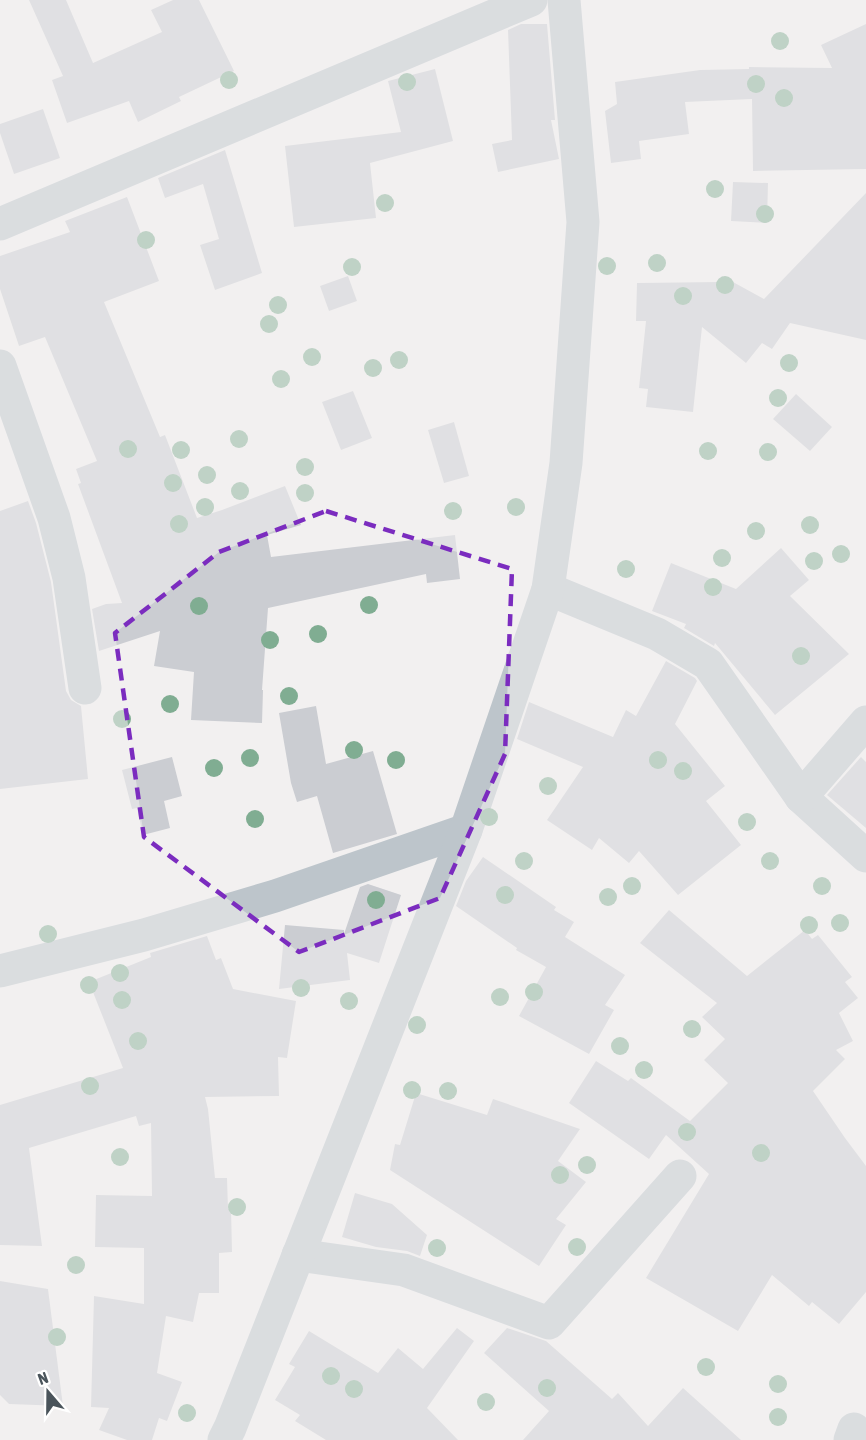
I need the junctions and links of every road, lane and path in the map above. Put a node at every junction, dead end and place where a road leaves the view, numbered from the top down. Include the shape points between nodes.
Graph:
1 (531, 0) edge
2 (564, 0) edge
3 (0, 224) edge
4 (0, 366) edge
5 (548, 589) junction
6 (85, 688) dead end
7 (866, 722) edge
8 (801, 797) junction
9 (466, 830) junction
10 (866, 856) edge
11 (0, 971) edge
12 (680, 1176) dead end
13 (298, 1255) junction
14 (224, 1440) edge

1 - 3 street
2 - 5 street via 583,222 566,463
4 - 6 street via 54,518 69,578
5 - 8 street via 657,634 708,664
5 - 9 street
7 - 8 street
8 - 10 street
9 - 11 street via 275,896 144,935
9 - 13 street
12 - 13 street via 549,1323 404,1270
13 - 14 street

